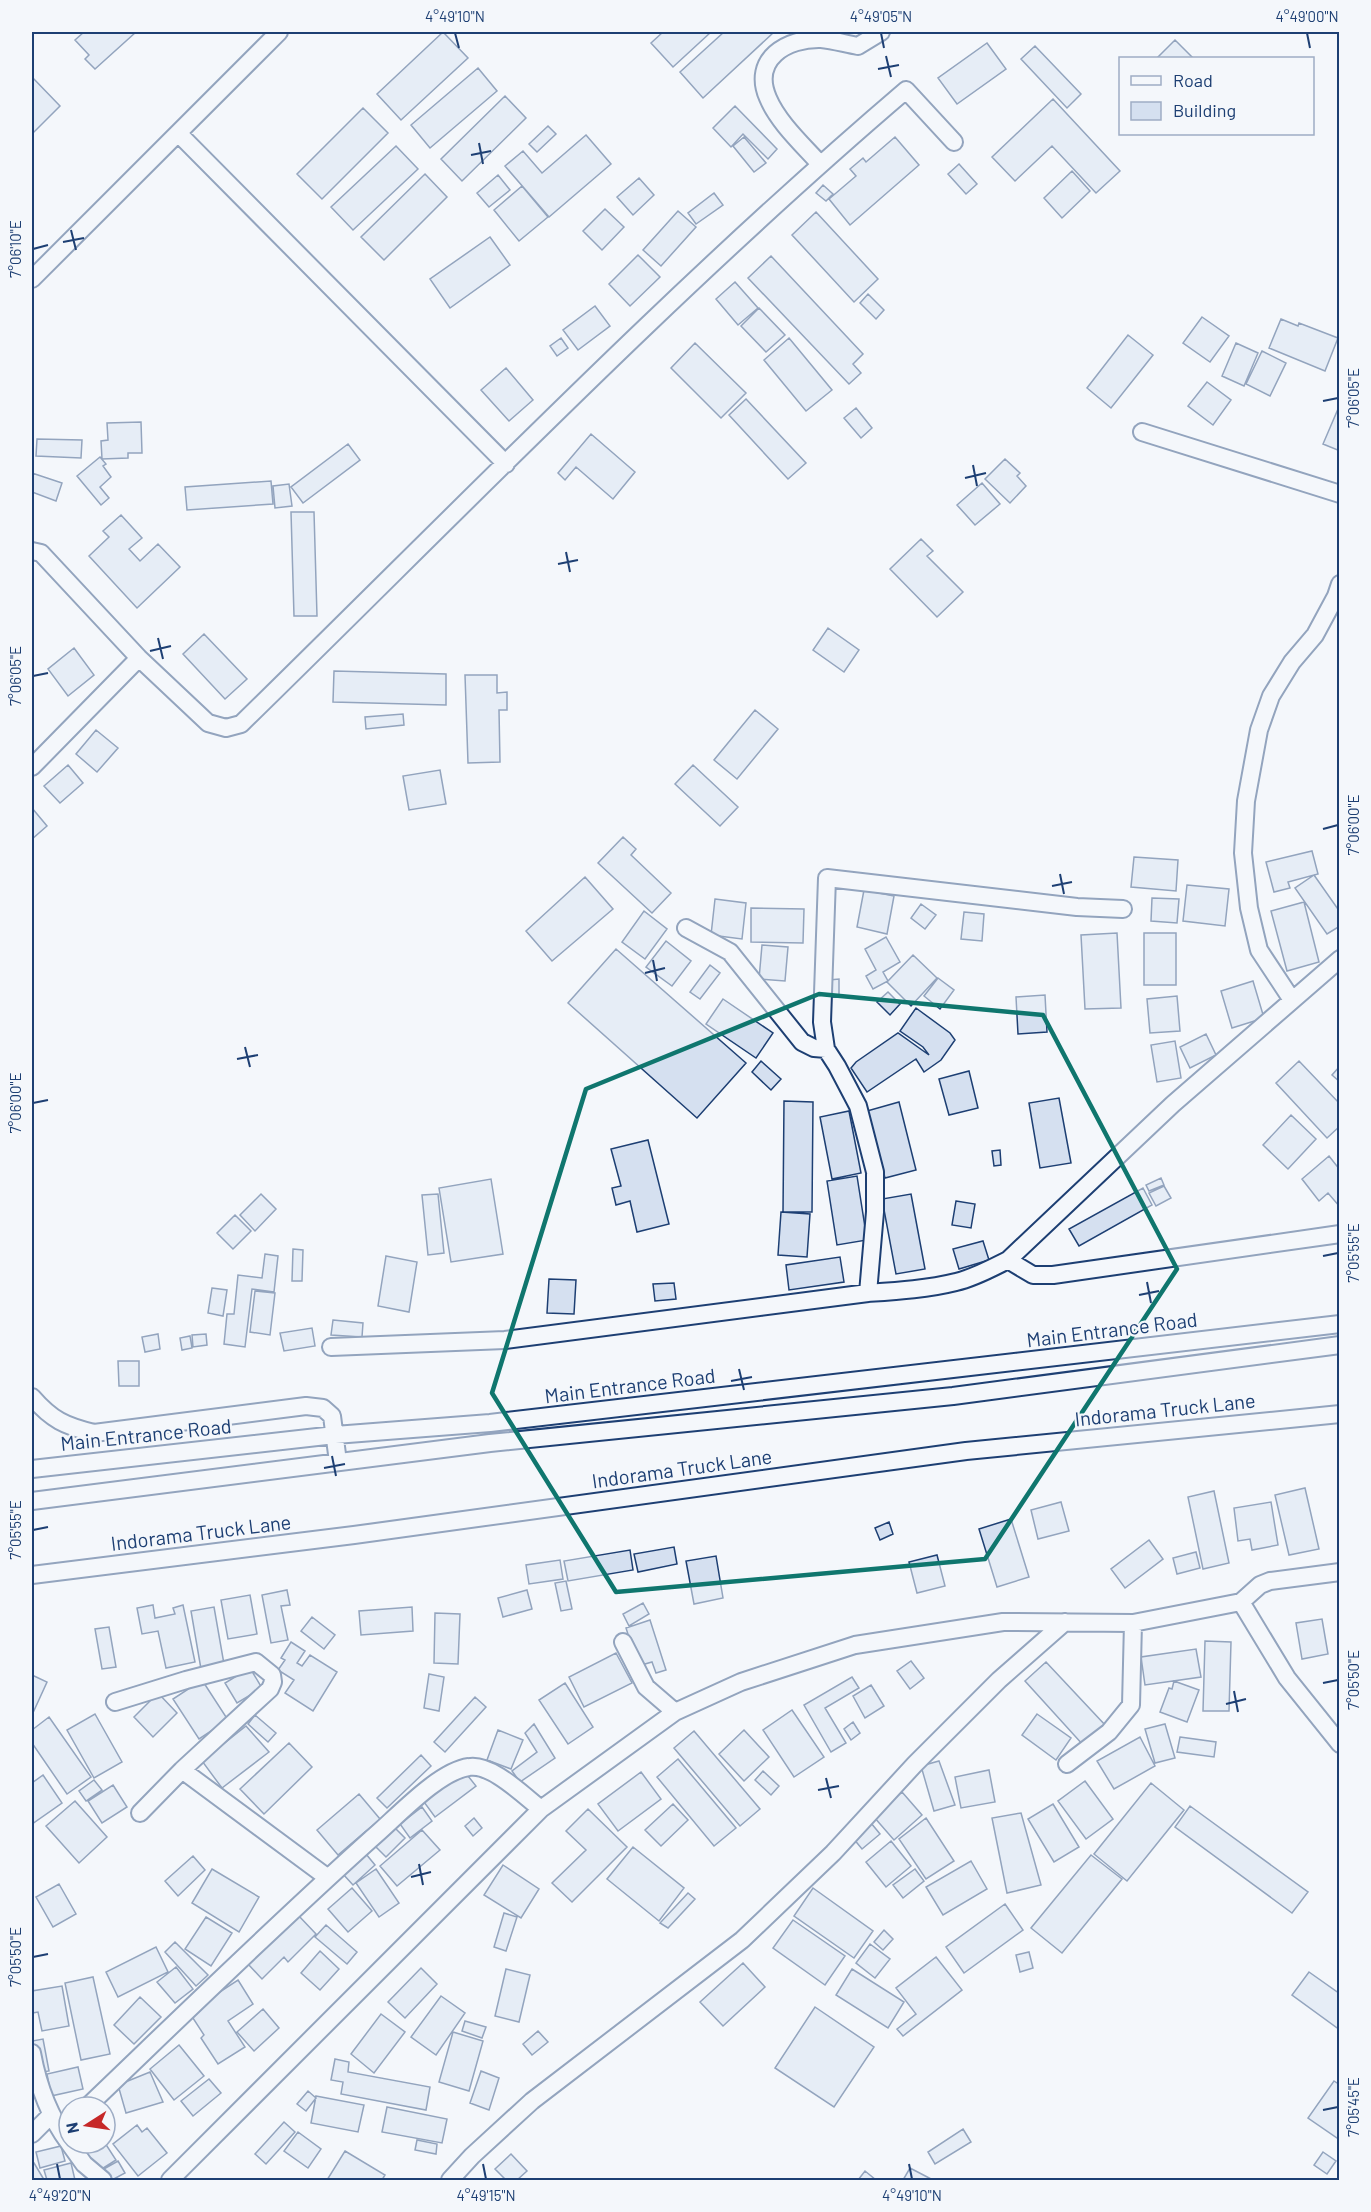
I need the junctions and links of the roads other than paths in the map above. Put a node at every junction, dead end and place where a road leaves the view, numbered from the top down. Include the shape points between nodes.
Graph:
1 (279, 32) edge
2 (881, 32) edge
3 (788, 38) edge
4 (178, 134) junction
5 (954, 142) dead end
6 (820, 164) junction
7 (32, 279) edge
8 (1142, 432) dead end
9 (506, 464) junction
10 (1340, 494) edge
11 (32, 551) edge
12 (1340, 584) edge
13 (139, 658) junction
14 (32, 767) edge
15 (1123, 909) dead end
16 (686, 928) dead end
17 (1340, 959) edge
18 (1292, 1000) junction
19 (826, 1049) junction
20 (1340, 1234) edge
21 (1008, 1260) junction
22 (868, 1293) junction
23 (1340, 1324) edge
24 (1340, 1345) edge
25 (331, 1347) dead end
26 (32, 1397) edge
27 (1340, 1414) edge
28 (335, 1435) junction
29 (338, 1462) junction
30 (32, 1469) edge
31 (32, 1501) edge
32 (1340, 1572) edge
33 (32, 1575) edge
34 (1241, 1602) junction
35 (1065, 1622) junction
36 (1133, 1623) junction
37 (623, 1642) dead end
38 (115, 1702) dead end
39 (675, 1712) junction
40 (1340, 1744) edge
41 (1067, 1764) dead end
42 (182, 1770) junction
43 (541, 1809) junction
44 (140, 1813) dead end
45 (328, 1878) junction
46 (32, 2053) edge
47 (100, 2095) edge
48 (51, 2116) junction
49 (57, 2124) edge
50 (32, 2134) edge
51 (79, 2155) edge
52 (103, 2181) edge
53 (170, 2181) edge
54 (450, 2181) edge

1 - 4 street
2 - 3 street via 858,46
3 - 6 street via 767,63 763,76 767,97
4 - 7 street
4 - 9 street
5 - 6 street via 906,90
6 - 9 street via 576,392
8 - 10 street
9 - 13 street via 241,724 226,728 208,723
11 - 13 street via 41,554
12 - 18 street via 1316,635 1292,662 1271,696 1259,730 1246,801 1243,853 1249,908 1259,950
13 - 14 street
15 - 19 street via 1077,908 827,878 822,1022
16 - 19 street via 730,952 802,1042
17 - 18 street
18 - 21 street via 1173,1104
19 - 22 street via 858,1106 875,1172 876,1212
20 - 21 street via 1053,1275 1033,1275
21 - 22 street via 957,1282
22 - 25 street via 505,1340
23 - 28 street, Main Entrance Road via 490,1423
24 - 29 street via 953,1396
26 - 28 street via 53,1419 70,1428 94,1433 306,1406 322,1408 332,1416
27 - 33 street, Indorama Truck Lane via 966,1451
28 - 29 street
28 - 30 street, Main Entrance Road
29 - 31 street
32 - 34 street via 1270,1581
34 - 36 street
34 - 40 street via 1287,1678
35 - 36 street
35 - 39 street via 1003,1622 855,1646 741,1682
35 - 54 street via 991,1688 833,1853 742,1940 532,2101
36 - 41 street via 1131,1706 1109,1732
37 - 39 street via 646,1687
38 - 42 street via 256,1662 267,1669 272,1675 270,1689
39 - 43 street
42 - 44 street
42 - 45 street
43 - 45 street via 490,1770 460,1768 434,1784
43 - 53 street
45 - 47 street
46 - 48 street
48 - 49 street
48 - 50 street
51 - 52 street

